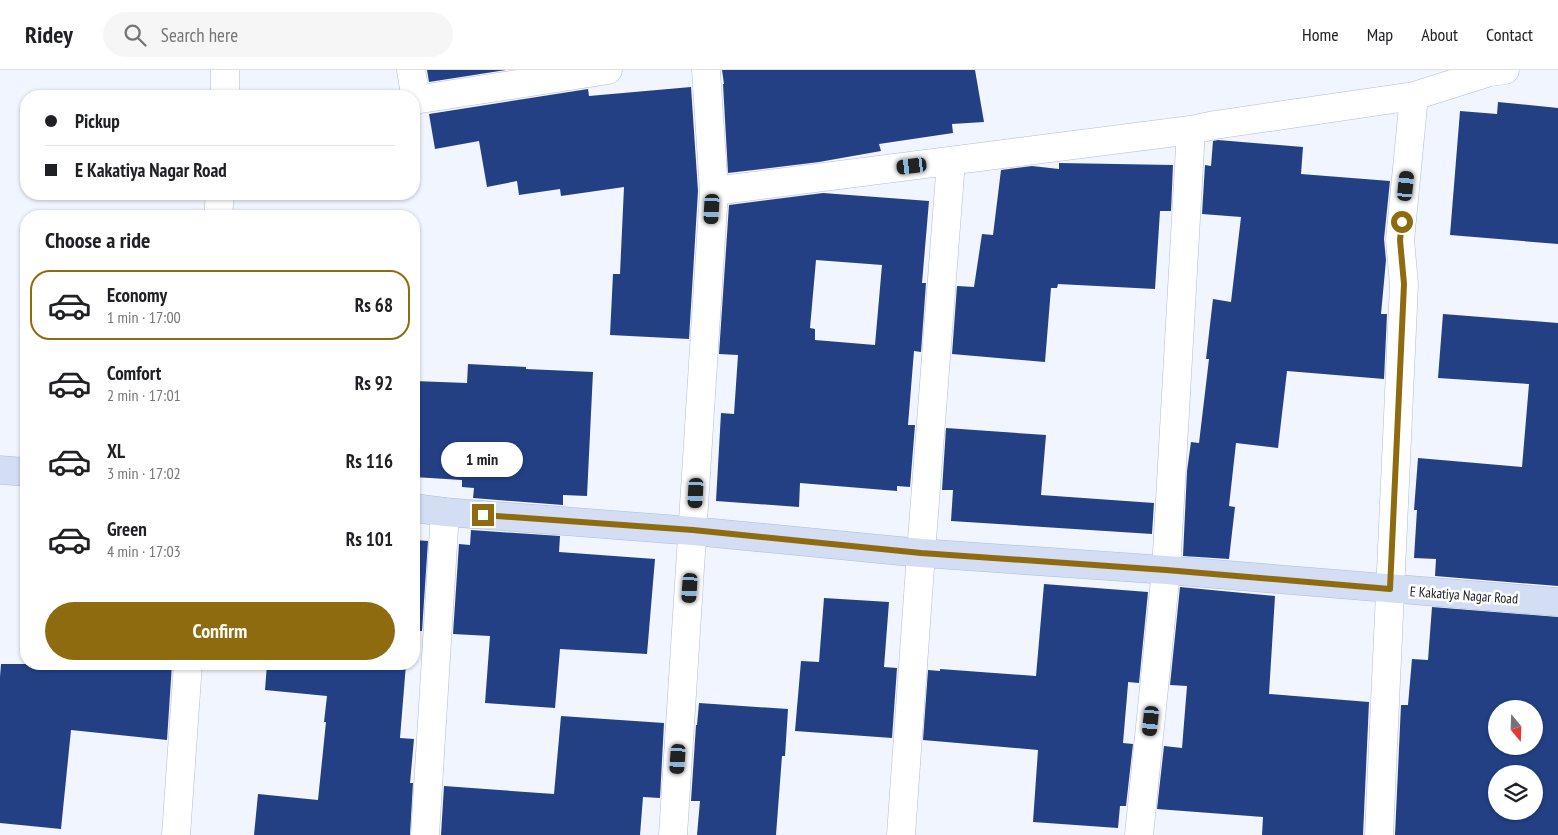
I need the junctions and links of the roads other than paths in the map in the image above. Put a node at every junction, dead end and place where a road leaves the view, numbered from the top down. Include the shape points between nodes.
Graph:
1 (225, 70) edge
2 (411, 70) edge
3 (608, 70) edge
4 (706, 70) edge
5 (1495, 71) edge
6 (575, 73) edge
7 (225, 90) edge
8 (414, 90) edge
9 (1414, 96) junction
10 (420, 99) edge
11 (1192, 130) junction
12 (951, 161) junction
13 (714, 190) junction
14 (0, 470) edge
15 (20, 472) edge
16 (420, 509) edge
17 (445, 512) junction
18 (693, 530) junction
19 (921, 553) junction
20 (1166, 570) junction
21 (1390, 589) junction
22 (1558, 602) edge
23 (188, 670) edge
24 (176, 835) edge
25 (425, 835) edge
26 (673, 835) edge
27 (901, 835) edge
28 (1139, 835) edge
29 (1380, 835) edge

1 - 7 street
2 - 8 street
3 - 6 street
4 - 13 street
5 - 9 street
6 - 10 street
9 - 11 street
9 - 21 street via 1400,240 1404,284
11 - 12 street
11 - 20 street
12 - 13 street
12 - 19 street
13 - 18 street
14 - 15 street
16 - 17 street, E Kakatiya Nagar Road
17 - 18 street, E Kakatiya Nagar Road
17 - 25 street
18 - 19 street, E Kakatiya Nagar Road
18 - 26 street
19 - 20 street, E Kakatiya Nagar Road
19 - 27 street
20 - 21 street, E Kakatiya Nagar Road
20 - 28 street
21 - 22 street, E Kakatiya Nagar Road
21 - 29 street
23 - 24 street

